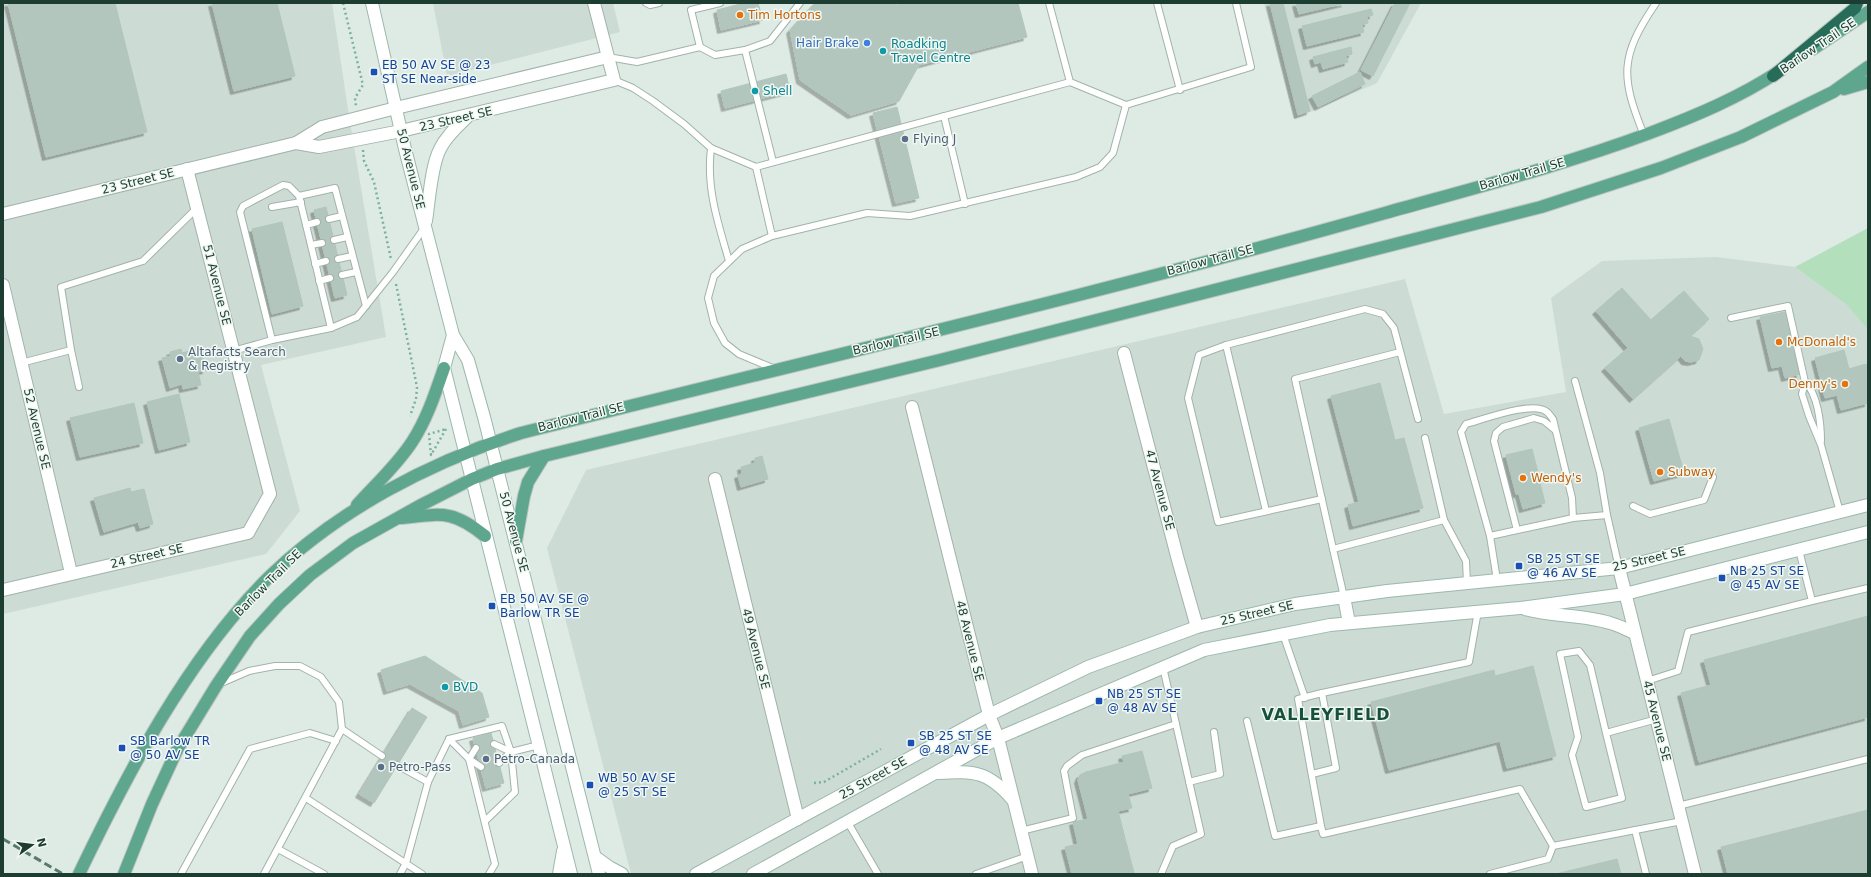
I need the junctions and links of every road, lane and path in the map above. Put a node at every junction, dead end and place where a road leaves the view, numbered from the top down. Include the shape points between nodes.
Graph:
1 (343, 3) edge
2 (372, 3) edge
3 (594, 3) edge
4 (646, 3) edge
5 (659, 3) edge
6 (690, 3) edge
7 (720, 3) edge
8 (800, 3) edge
9 (1050, 3) edge
10 (1158, 3) edge
11 (1236, 3) edge
12 (1656, 3) edge
13 (1857, 3) edge
14 (692, 10) junction
15 (1868, 12) edge
16 (700, 48) junction
17 (745, 50) junction
18 (608, 57) junction
19 (1868, 67) edge
20 (1773, 76) junction
21 (614, 80) junction
22 (1070, 82) junction
23 (1868, 82) edge
24 (1180, 90) junction
25 (1833, 92) junction
26 (355, 98) dead end
27 (1126, 105) junction
28 (396, 108) junction
29 (468, 116) junction
30 (944, 116) junction
31 (401, 131) junction
32 (1644, 135) junction
33 (296, 143) junction
34 (711, 148) junction
35 (364, 161) dead end
36 (773, 162) junction
37 (756, 167) junction
38 (187, 169) junction
39 (300, 199) junction
40 (964, 204) junction
41 (272, 207) dead end
42 (197, 208) junction
43 (3, 214) edge
44 (342, 216) junction
45 (329, 220) dead end
46 (317, 222) dead end
47 (306, 225) junction
48 (425, 227) junction
49 (772, 236) junction
50 (348, 237) junction
51 (334, 240) dead end
52 (322, 243) dead end
53 (311, 245) junction
54 (352, 256) junction
55 (338, 259) dead end
56 (326, 261) dead end
57 (729, 261) junction
58 (315, 264) junction
59 (356, 272) junction
60 (393, 272) junction
61 (342, 275) dead end
62 (330, 278) dead end
63 (320, 281) junction
64 (3, 285) edge
65 (366, 306) junction
66 (1731, 318) dead end
67 (331, 328) junction
68 (453, 335) junction
69 (272, 340) junction
70 (1226, 346) junction
71 (71, 350) junction
72 (233, 351) junction
73 (1400, 352) junction
74 (1124, 353) dead end
75 (21, 363) junction
76 (444, 368) junction
77 (775, 369) junction
78 (1576, 381) dead end
79 (1805, 382) junction
80 (80, 387) dead end
81 (912, 407) dead end
82 (409, 418) dead end
83 (1418, 419) dead end
84 (1555, 430) junction
85 (1425, 438) dead end
86 (490, 442) junction
87 (1822, 445) junction
88 (465, 454) junction
89 (432, 455) joint
90 (544, 456) junction
91 (497, 469) junction
92 (1712, 477) dead end
93 (472, 479) junction
94 (715, 479) dead end
95 (270, 494) joint
96 (1322, 499) junction
97 (1868, 505) edge
98 (1634, 506) dead end
99 (1266, 511) junction
100 (1840, 512) junction
101 (1607, 515) junction
102 (346, 516) junction
103 (1573, 518) junction
104 (396, 519) junction
105 (1444, 520) junction
106 (1518, 530) junction
107 (1868, 532) edge
108 (485, 536) junction
109 (1490, 536) junction
110 (516, 541) junction
111 (1333, 549) junction
112 (1799, 550) junction
113 (1619, 568) junction
114 (71, 573) junction
115 (1497, 580) junction
116 (1467, 583) junction
117 (1868, 588) edge
118 (3, 590) edge
119 (1625, 594) junction
120 (1344, 597) junction
121 (1812, 601) junction
122 (1520, 608) junction
123 (1478, 611) junction
124 (1349, 624) junction
125 (1197, 627) junction
126 (1635, 633) junction
127 (1283, 634) junction
128 (1163, 667) junction
129 (1647, 681) junction
130 (216, 686) junction
131 (1322, 693) junction
132 (1305, 698) junction
133 (989, 715) junction
134 (1657, 719) junction
135 (1247, 721) dead end
136 (1176, 724) junction
137 (342, 729) junction
138 (1214, 732) dead end
139 (1606, 733) junction
140 (998, 738) junction
141 (449, 739) junction
142 (336, 741) junction
143 (494, 744) dead end
144 (538, 745) junction
145 (476, 748) dead end
146 (881, 749) dead end
147 (511, 752) junction
148 (382, 756) dead end
149 (469, 759) junction
150 (1868, 759) edge
151 (499, 763) dead end
152 (397, 765) dead end
153 (481, 767) dead end
154 (932, 774) junction
155 (1312, 774) junction
156 (428, 782) junction
157 (1189, 782) junction
158 (814, 783) dead end
159 (306, 798) junction
160 (1014, 800) junction
161 (1678, 806) junction
162 (798, 819) junction
163 (485, 820) junction
164 (847, 820) junction
165 (1682, 820) junction
166 (1321, 826) junction
167 (1635, 830) junction
168 (1021, 831) junction
169 (564, 846) junction
170 (1553, 846) junction
171 (278, 849) junction
172 (594, 856) junction
173 (1028, 856) junction
174 (406, 863) junction
175 (79, 874) edge
176 (124, 874) edge
177 (181, 874) edge
178 (264, 874) edge
179 (324, 874) edge
180 (400, 874) edge
181 (422, 874) edge
182 (489, 874) edge
183 (559, 874) edge
184 (571, 874) edge
185 (599, 874) edge
186 (622, 874) edge
187 (696, 874) edge
188 (753, 874) edge
189 (878, 874) edge
190 (976, 874) edge
191 (1032, 874) edge
192 (1161, 874) edge
193 (1490, 874) edge
194 (1646, 874) edge
195 (1695, 874) edge

1 - 26 path via 363,85
2 - 28 street, 50 Avenue SE
3 - 18 street
4 - 5 lane
6 - 14 lane
7 - 14 lane
8 - 17 lane via 770,41
9 - 22 lane
10 - 24 lane
11 - 24 lane via 1251,67
12 - 32 lane via 1641,25 1630,50 1627,68 1628,90
13 - 20 highway via 1855,8
14 - 16 lane
15 - 20 main road, Barlow Trail SE
16 - 17 lane via 716,55
16 - 18 lane via 637,62
17 - 36 lane
18 - 21 street
18 - 28 street, 23 Street SE
19 - 25 main road, Barlow Trail SE
20 - 32 main road, Barlow Trail SE via 1689,118
21 - 29 street, 23 Street SE
21 - 34 lane via 634,88 653,101
22 - 27 lane
22 - 30 lane
23 - 25 main road
24 - 27 lane
25 - 90 main road, Barlow Trail SE via 1719,146 1661,168 1541,207 940,360
27 - 40 lane via 1112,153 1100,167 1076,177
28 - 31 street, 50 Avenue SE
28 - 33 street, 23 Street SE via 322,127
29 - 31 street, 23 Street SE
29 - 48 street via 440,149
30 - 36 lane
30 - 40 lane
31 - 33 street, 23 Street SE via 319,147
31 - 48 street, 50 Avenue SE
32 - 77 main road, Barlow Trail SE via 1600,151 1301,237 979,321
33 - 38 street, 23 Street SE
34 - 37 lane
34 - 57 lane via 708,168 711,192
35 - 60 path via 374,182
36 - 37 lane
37 - 49 lane
38 - 42 street, 51 Avenue SE
38 - 43 street, 23 Street SE
39 - 41 lane
39 - 44 lane via 335,188
39 - 47 lane
39 - 69 lane via 289,186 283,185 243,206 240,212
40 - 49 lane via 910,216 867,213
42 - 71 lane via 143,261 61,287
42 - 72 street, 51 Avenue SE
44 - 45 lane
44 - 50 lane
46 - 47 lane
47 - 53 lane
48 - 60 lane
48 - 68 street, 50 Avenue SE
49 - 57 lane via 742,249
50 - 51 lane
50 - 54 lane
52 - 53 lane
53 - 58 lane
54 - 55 lane
54 - 59 lane
56 - 58 lane
57 - 77 lane via 714,276 708,298 714,323 725,343 739,354
58 - 63 lane
59 - 61 lane
59 - 65 lane
60 - 65 lane
60 - 82 path via 417,387 416,399
62 - 63 lane
63 - 67 lane
64 - 75 street, 52 Avenue SE
65 - 67 lane via 357,317
66 - 79 lane via 1788,306
67 - 69 lane
68 - 76 street, 50 Avenue SE
68 - 86 street, 50 Avenue SE via 468,360
69 - 72 lane
70 - 73 lane via 1364,310 1382,314 1394,328
70 - 99 lane
70 - 99 lane via 1199,354 1188,398 1218,522
71 - 75 lane
71 - 80 lane
72 - 95 street, 51 Avenue SE
73 - 83 lane
73 - 96 lane via 1295,379
74 - 125 street, 47 Avenue SE
75 - 114 street, 52 Avenue SE
76 - 88 street, 50 Avenue SE
76 - 102 main road via 429,410 412,441
77 - 86 main road, Barlow Trail SE
78 - 101 lane via 1600,473
79 - 87 lane via 1810,386 1821,421
79 - 87 lane via 1802,394
81 - 133 street, 48 Avenue SE
84 - 103 lane via 1572,498
84 - 106 lane via 1544,421 1534,418 1503,427 1496,433 1494,441
84 - 109 lane via 1553,419 1547,411 1528,407 1466,424 1461,432
85 - 105 lane
86 - 88 main road, Barlow Trail SE
86 - 91 street, 50 Avenue SE
87 - 100 lane
88 - 93 street, 50 Avenue SE
88 - 102 main road, Barlow Trail SE via 386,492
89 - 89 path via 429,434 446,429 439,442
90 - 91 main road, Barlow Trail SE
90 - 110 main road via 528,482
91 - 93 main road, Barlow Trail SE
91 - 110 street, 50 Avenue SE
92 - 98 lane via 1704,500 1650,514
93 - 104 main road, Barlow Trail SE
93 - 108 street, 50 Avenue SE
94 - 162 street, 49 Avenue SE
95 - 114 street, 24 Street SE via 248,532
96 - 99 lane
96 - 111 lane
97 - 100 street, 25 Street SE
100 - 113 street, 25 Street SE
101 - 103 lane
101 - 113 lane
102 - 175 main road, Barlow Trail SE via 300,549 269,578 233,617 193,669 139,757
103 - 106 lane
104 - 108 main road via 455,516
104 - 130 main road, Barlow Trail SE via 353,543 310,575 250,636
105 - 111 lane
105 - 116 lane via 1466,561
106 - 109 lane
107 - 112 street, 25 Street SE
108 - 144 street, 50 Avenue SE
109 - 115 lane
110 - 172 street, 50 Avenue SE
111 - 120 lane
112 - 119 street, 25 Street SE
112 - 121 lane
113 - 115 street, 25 Street SE
113 - 119 street, 45 Avenue SE
114 - 118 street, 24 Street SE
115 - 116 street, 25 Street SE
116 - 120 street, 25 Street SE
117 - 121 lane
119 - 122 street, 25 Street SE
119 - 126 street, 45 Avenue SE
120 - 124 street
120 - 125 street, 25 Street SE via 1294,604
121 - 129 lane via 1688,632 1678,671
122 - 123 street, 25 Street SE
122 - 126 street via 1609,623
123 - 124 street, 25 Street SE
123 - 131 lane via 1469,662
124 - 127 street, 25 Street SE
125 - 133 street, 25 Street SE via 1088,667
126 - 129 street, 45 Avenue SE
127 - 128 street, 25 Street SE via 1204,650
127 - 132 lane
128 - 136 lane
128 - 140 street, 25 Street SE
129 - 134 street, 45 Avenue SE
130 - 137 lane via 249,670 300,666 321,677 339,702
130 - 176 main road, Barlow Trail SE via 177,750
131 - 132 lane
131 - 155 lane via 1336,768
132 - 155 lane via 1298,699
133 - 140 street, 48 Avenue SE
133 - 162 street, 25 Street SE
134 - 139 lane
134 - 161 street, 45 Avenue SE
135 - 166 lane via 1275,836
136 - 157 lane
136 - 168 lane via 1073,761 1064,771 1073,818
137 - 142 lane
137 - 148 lane
138 - 157 lane via 1220,774
139 - 139 lane via 1590,665 1579,651 1560,654 1578,737 1572,755 1586,806 1622,798
140 - 154 street, 25 Street SE
140 - 160 street, 48 Avenue SE
141 - 147 lane via 502,726
141 - 149 lane
141 - 156 lane
142 - 159 lane
142 - 177 lane via 310,733 250,749
143 - 147 lane
144 - 147 lane
144 - 169 street, 50 Avenue SE
145 - 149 lane
146 - 158 path via 824,782
147 - 151 lane
147 - 163 lane via 515,792
149 - 153 lane
149 - 163 lane
150 - 161 lane
152 - 156 lane
154 - 160 street via 970,772 983,775 1004,789
154 - 164 street, 25 Street SE
155 - 166 lane
156 - 174 lane
157 - 192 lane via 1201,834 1173,846
159 - 171 lane
159 - 174 lane
160 - 168 street, 48 Avenue SE
161 - 165 street, 45 Avenue SE
162 - 187 street, 25 Street SE
163 - 182 lane via 495,864
164 - 188 street, 25 Street SE
164 - 189 lane
165 - 167 lane
165 - 195 street, 45 Avenue SE
166 - 170 lane via 1323,834 1520,789
167 - 170 lane
167 - 194 lane
168 - 173 street, 48 Avenue SE
169 - 183 street
169 - 184 street, 50 Avenue SE
170 - 193 lane via 1548,859
171 - 178 lane
171 - 179 lane
172 - 185 street, 50 Avenue SE
172 - 186 street
173 - 190 lane
173 - 191 street, 48 Avenue SE
174 - 180 lane
174 - 181 lane

